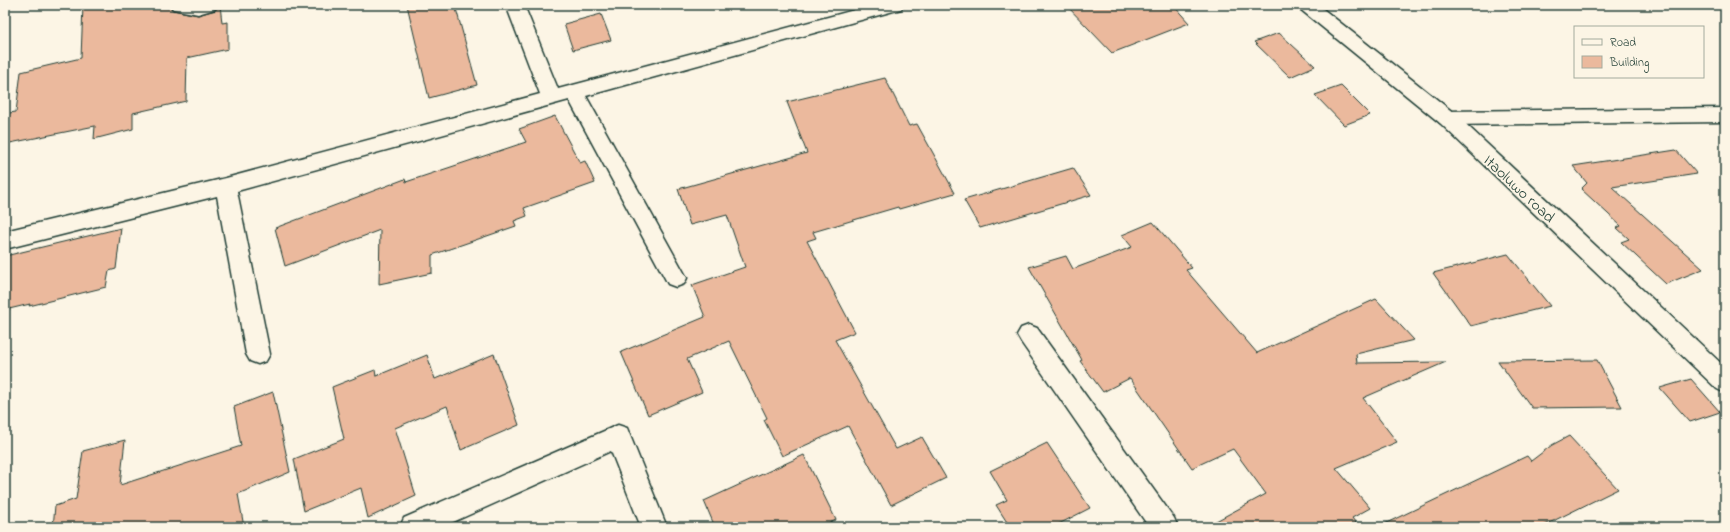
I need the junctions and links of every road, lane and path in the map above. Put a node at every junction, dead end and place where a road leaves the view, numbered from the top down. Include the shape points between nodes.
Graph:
1 (179, 5) edge
2 (209, 5) edge
3 (515, 5) edge
4 (895, 5) edge
5 (1306, 5) edge
6 (862, 8) edge
7 (574, 92) junction
8 (552, 99) junction
9 (1725, 115) edge
10 (1447, 118) junction
11 (226, 186) junction
12 (5, 240) edge
13 (676, 278) dead end
14 (1029, 335) dead end
15 (258, 354) dead end
16 (1725, 382) edge
17 (412, 527) edge
18 (654, 527) edge
19 (1165, 527) edge

1 - 2 street via 198,8
3 - 8 street
4 - 6 street
5 - 10 street, Itaoluwo road
6 - 7 street
7 - 8 street
7 - 13 street
8 - 11 street
9 - 10 street
10 - 16 street, Itaoluwo road
11 - 12 street
11 - 15 street
14 - 19 street
17 - 18 street via 618,436

